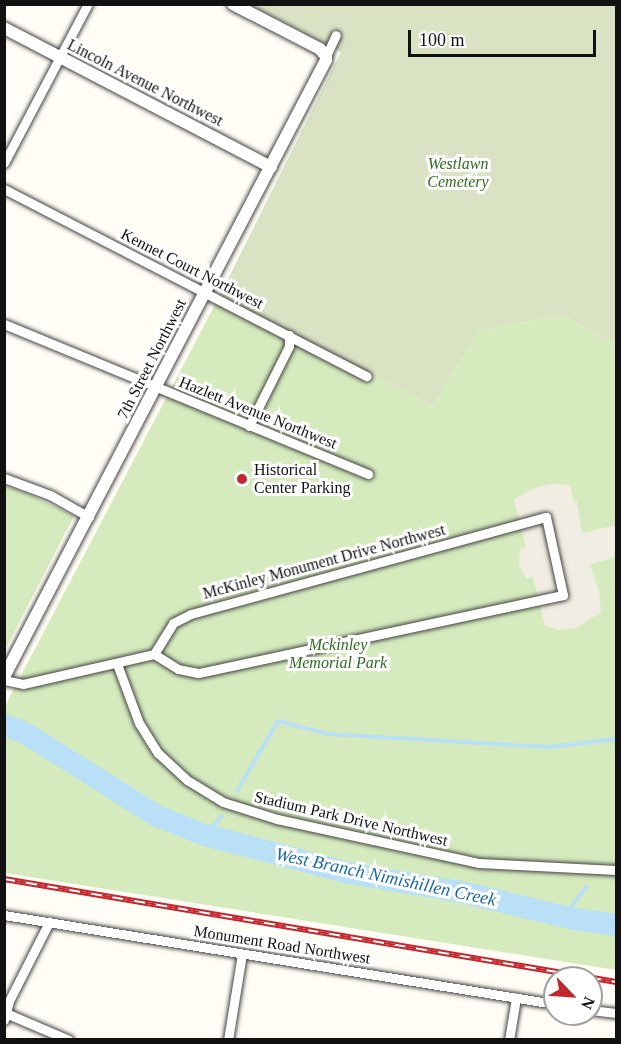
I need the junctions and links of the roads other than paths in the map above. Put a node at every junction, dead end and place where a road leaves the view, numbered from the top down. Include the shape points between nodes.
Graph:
1 (88, 4) edge
2 (233, 4) edge
3 (4, 28) edge
4 (336, 35) dead end
5 (326, 56) junction
6 (60, 57) junction
7 (4, 163) edge
8 (271, 167) junction
9 (4, 189) edge
10 (205, 293) junction
11 (4, 324) edge
12 (289, 335) junction
13 (367, 376) dead end
14 (157, 387) junction
15 (249, 426) junction
16 (368, 474) dead end
17 (4, 478) edge
18 (89, 517) junction
19 (154, 654) junction
20 (117, 664) junction
21 (4, 678) edge
22 (616, 870) edge
23 (4, 915) edge
24 (49, 922) junction
25 (242, 954) junction
26 (516, 998) junction
27 (543, 1002) edge
28 (6, 1017) edge
29 (69, 1040) edge
30 (228, 1040) edge
31 (509, 1040) edge

1 - 6 street
2 - 5 street
3 - 6 street, Lincoln Avenue Northwest
4 - 5 street
5 - 8 street, 7th Street Northwest
6 - 7 street
6 - 8 street, Lincoln Avenue Northwest
8 - 10 street, 7th Street Northwest
9 - 10 street, Kennet Court Northwest
10 - 12 street, Kennet Court Northwest
10 - 14 street, 7th Street Northwest
11 - 14 street, Hazlett Avenue Northwest
12 - 13 street, Kennet Court Northwest
12 - 15 street via 289,346
14 - 15 street, Hazlett Avenue Northwest
14 - 18 street, 7th Street Northwest
15 - 16 street, Hazlett Avenue Northwest
17 - 18 street via 50,495
18 - 21 street, 7th Street Northwest
19 - 19 street, McKinley Monument Drive Northwest via 178,669 198,674 563,594 546,517 191,614 167,629
19 - 20 street
20 - 21 street via 23,684
20 - 22 street, Stadium Park Drive Northwest via 139,723 158,753 187,780 223,802 277,819 478,863
23 - 24 street, Monument Road Northwest
24 - 25 street, Monument Road Northwest
24 - 28 street via 9,1002
25 - 26 street, Monument Road Northwest
25 - 30 street
26 - 27 street, Monument Road Northwest
26 - 31 street
28 - 29 street

